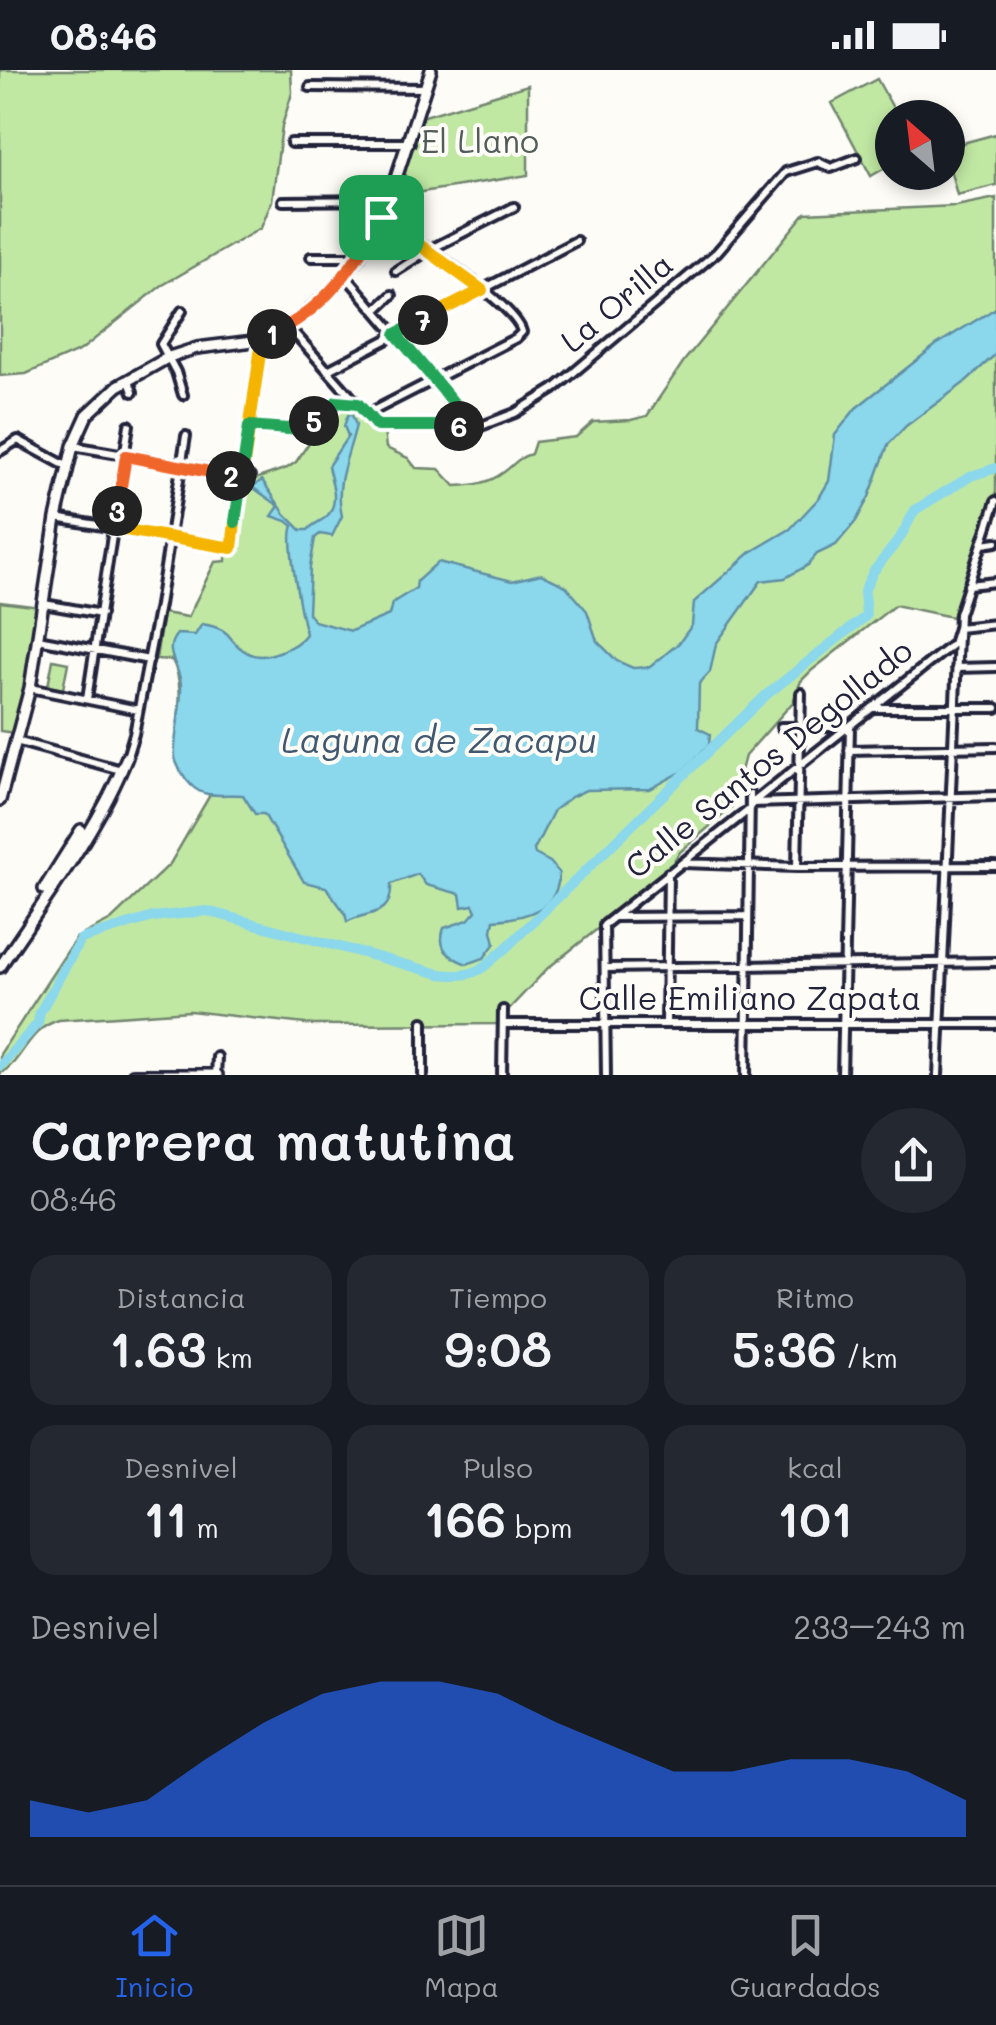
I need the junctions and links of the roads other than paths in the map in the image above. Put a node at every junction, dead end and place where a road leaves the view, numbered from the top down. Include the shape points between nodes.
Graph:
1 (431, 70) edge
2 (310, 87) dead end
3 (426, 88) junction
4 (292, 142) dead end
5 (410, 143) junction
6 (857, 158) dead end
7 (389, 200) junction
8 (282, 201) dead end
9 (514, 207) dead end
10 (381, 217) junction
11 (576, 241) dead end
12 (428, 250) junction
13 (359, 257) junction
14 (311, 258) dead end
15 (396, 271) dead end
16 (346, 276) junction
17 (482, 290) junction
18 (392, 295) dead end
19 (376, 310) junction
20 (182, 312) dead end
21 (290, 326) junction
22 (396, 334) junction
23 (262, 340) junction
24 (168, 357) junction
25 (328, 370) junction
26 (434, 378) junction
27 (348, 393) junction
28 (183, 395) dead end
29 (336, 402) junction
30 (358, 404) junction
31 (366, 414) junction
32 (129, 425) dead end
33 (249, 426) junction
34 (473, 426) junction
35 (186, 436) dead end
36 (73, 446) junction
37 (0, 451) edge
38 (126, 456) junction
39 (182, 466) junction
40 (68, 467) junction
41 (246, 478) junction
42 (995, 506) edge
43 (56, 518) junction
44 (114, 528) junction
45 (172, 539) junction
46 (996, 542) edge
47 (983, 544) junction
48 (996, 582) edge
49 (968, 584) junction
50 (44, 604) junction
51 (102, 614) junction
52 (996, 624) edge
53 (958, 628) junction
54 (38, 638) junction
55 (955, 647) junction
56 (94, 648) junction
57 (148, 660) junction
58 (996, 667) edge
59 (956, 668) junction
60 (30, 688) junction
61 (802, 693) dead end
62 (86, 699) junction
63 (872, 708) junction
64 (996, 708) edge
65 (954, 709) junction
66 (138, 710) junction
67 (850, 726) junction
68 (781, 727) dead end
69 (801, 727) junction
70 (16, 741) junction
71 (996, 747) edge
72 (953, 748) junction
73 (849, 750) junction
74 (127, 757) joint
75 (800, 765) junction
76 (120, 770) junction
77 (2, 787) edge
78 (996, 796) edge
79 (950, 797) junction
80 (0, 800) edge
81 (848, 800) junction
82 (798, 801) junction
83 (751, 802) junction
84 (680, 863) junction
85 (749, 864) junction
86 (846, 865) junction
87 (948, 866) junction
88 (996, 866) edge
89 (797, 867) junction
90 (668, 872) junction
91 (668, 916) junction
92 (748, 916) junction
93 (614, 917) junction
94 (0, 959) edge
95 (942, 962) junction
96 (996, 962) edge
97 (844, 963) junction
98 (747, 965) junction
99 (668, 966) junction
100 (0, 967) edge
101 (606, 968) junction
102 (503, 1010) dead end
103 (423, 1022) dead end
104 (666, 1023) junction
105 (747, 1023) junction
106 (503, 1024) junction
107 (606, 1024) junction
108 (940, 1024) junction
109 (996, 1024) edge
110 (842, 1025) junction
111 (217, 1057) dead end
112 (133, 1075) edge
113 (216, 1075) edge
114 (423, 1075) edge
115 (502, 1075) edge
116 (606, 1075) edge
117 (746, 1075) edge
118 (842, 1075) edge
119 (938, 1075) edge

1 - 3 main road
2 - 3 street
3 - 5 main road
4 - 5 street
5 - 7 main road
6 - 34 street, La Orilla via 786,172 718,252 588,362 526,407 489,426
7 - 8 street
7 - 10 main road
9 - 12 street
10 - 12 street
10 - 13 main road
11 - 17 street
12 - 15 street
12 - 17 street
13 - 14 street
13 - 16 main road
16 - 19 street
16 - 21 main road
17 - 22 street
17 - 26 street via 520,322 522,332
18 - 19 street
19 - 22 street
20 - 24 street via 160,344
21 - 23 main road
21 - 25 street
22 - 25 street
22 - 26 street
23 - 24 main road
23 - 33 street
24 - 28 street
24 - 36 main road via 104,397
25 - 27 street
26 - 31 street
26 - 34 street
27 - 29 street
27 - 30 street
29 - 30 street
29 - 33 street via 326,418 288,429
30 - 31 street
31 - 34 street, La Orilla via 377,426
32 - 38 street
33 - 41 street
35 - 39 street
36 - 38 street
36 - 40 main road
37 - 40 street via 18,440
38 - 39 street
38 - 44 street
39 - 41 street
39 - 45 street
40 - 43 main road
41 - 45 street via 232,548
42 - 47 street
43 - 44 street
43 - 50 main road
44 - 45 street
44 - 51 street
45 - 57 street
46 - 47 street
47 - 49 street
48 - 49 street
49 - 53 street
50 - 51 street
50 - 54 main road
51 - 56 street
52 - 53 street
53 - 55 street
54 - 56 street
54 - 60 main road
55 - 59 street
55 - 63 street, Calle Santos Degollado
56 - 57 street
56 - 62 street
57 - 66 street
58 - 59 street
59 - 65 street
60 - 62 street
60 - 70 main road
61 - 69 street
62 - 66 street
63 - 65 street
63 - 67 street, Calle Santos Degollado
64 - 65 street
65 - 72 street
66 - 74 street
67 - 69 street
67 - 73 street
67 - 75 street, Calle Santos Degollado
68 - 69 street
69 - 75 street
70 - 76 street
70 - 77 main road
71 - 72 street
72 - 73 street
72 - 79 street
73 - 81 street
74 - 76 main road
75 - 82 street
75 - 83 street, Calle Santos Degollado
76 - 94 main road
76 - 100 main road
77 - 80 main road
78 - 79 street
79 - 81 street
79 - 87 street
81 - 82 street
81 - 86 street
82 - 83 street
82 - 89 street
83 - 84 street, Calle Santos Degollado
83 - 85 street
84 - 85 street
84 - 90 street, Calle Santos Degollado
85 - 89 street
85 - 92 street
86 - 87 street
86 - 89 street
86 - 97 street
87 - 88 street
87 - 95 street
90 - 91 street
90 - 93 street, Calle Santos Degollado
91 - 92 street
91 - 93 street
91 - 99 street
92 - 98 street
93 - 101 street, Calle Santos Degollado via 604,925
95 - 96 street
95 - 97 street
95 - 108 street
97 - 98 street
97 - 110 street
98 - 99 street
98 - 105 street
99 - 101 street
99 - 104 street
101 - 107 street
102 - 106 street
103 - 114 street
104 - 105 street, Calle Emiliano Zapata
104 - 107 street, Calle Emiliano Zapata
105 - 110 street, Calle Emiliano Zapata
105 - 117 street
106 - 107 street, Calle Emiliano Zapata
106 - 115 street
107 - 116 street
108 - 109 street, Calle Emiliano Zapata
108 - 110 street, Calle Emiliano Zapata
108 - 119 street
110 - 118 street
111 - 113 street
112 - 113 main road

